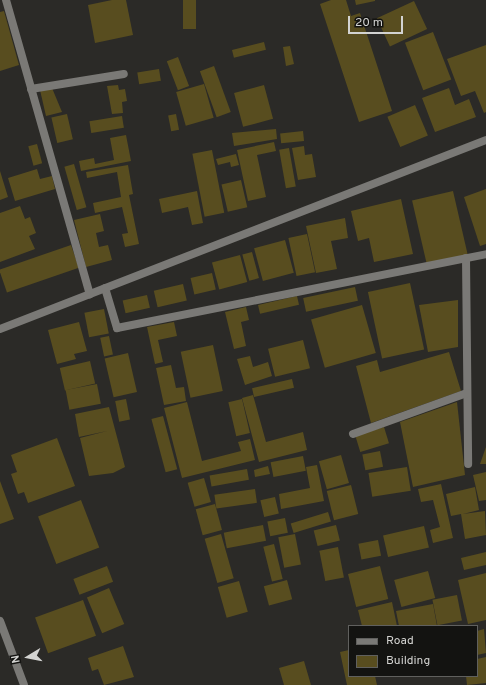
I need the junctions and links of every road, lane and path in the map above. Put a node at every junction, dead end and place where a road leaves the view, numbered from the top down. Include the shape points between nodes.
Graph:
1 (6, 0) edge
2 (124, 74) dead end
3 (31, 89) junction
4 (486, 140) edge
5 (486, 254) edge
6 (466, 258) junction
7 (105, 288) junction
8 (90, 294) junction
9 (0, 329) edge
10 (467, 392) junction
11 (353, 434) dead end
12 (468, 464) dead end
13 (0, 621) edge
14 (24, 685) edge

1 - 3 street
2 - 3 street
3 - 8 street
4 - 7 street
5 - 6 street
6 - 7 street via 117,328
6 - 10 street
7 - 8 street
8 - 9 street
10 - 11 street
10 - 12 street
13 - 14 street

